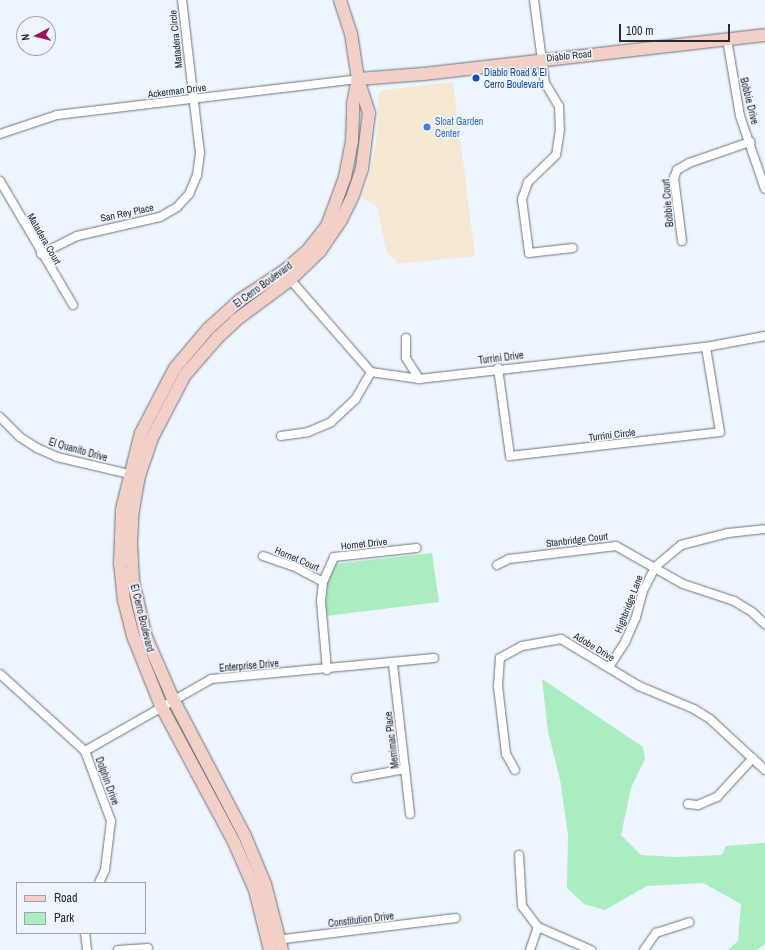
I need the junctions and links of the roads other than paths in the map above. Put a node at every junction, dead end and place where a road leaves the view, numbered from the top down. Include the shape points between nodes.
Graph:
1 (182, 0) edge
2 (340, 0) edge
3 (534, 0) edge
4 (765, 35) edge
5 (727, 38) junction
6 (541, 59) junction
7 (358, 79) junction
8 (193, 99) junction
9 (0, 134) edge
10 (750, 142) junction
11 (0, 181) edge
12 (765, 189) edge
13 (682, 242) dead end
14 (573, 248) dead end
15 (42, 254) junction
16 (287, 276) junction
17 (73, 305) dead end
18 (765, 336) edge
19 (406, 338) dead end
20 (706, 347) junction
21 (498, 368) junction
22 (371, 372) junction
23 (419, 379) junction
24 (0, 417) edge
25 (281, 436) dead end
26 (134, 475) junction
27 (765, 529) edge
28 (417, 548) dead end
29 (263, 556) dead end
30 (497, 565) dead end
31 (655, 567) junction
32 (323, 582) junction
33 (765, 624) edge
34 (434, 658) dead end
35 (393, 664) junction
36 (609, 667) junction
37 (327, 670) junction
38 (0, 674) edge
39 (172, 699) junction
40 (161, 706) junction
41 (84, 751) junction
42 (753, 758) junction
43 (405, 769) junction
44 (515, 770) dead end
45 (765, 770) edge
46 (356, 778) dead end
47 (688, 804) dead end
48 (410, 814) dead end
49 (519, 855) dead end
50 (99, 882) edge
51 (456, 918) dead end
52 (688, 922) dead end
53 (538, 927) junction
54 (85, 934) edge
55 (275, 945) edge
56 (148, 948) dead end
57 (87, 950) edge
58 (118, 950) edge
59 (530, 950) edge
60 (591, 950) edge
61 (644, 950) edge

1 - 8 street, Matadera Circle
2 - 7 street via 351,34
3 - 6 street
4 - 5 street, Diablo Road
5 - 6 street, Diablo Road
5 - 10 street, Bobbie Drive via 734,89
6 - 7 street, Diablo Road via 423,74
6 - 14 street via 545,83 559,106 560,130 556,155 528,182 522,199 529,253
7 - 8 street, Ackerman Drive
7 - 16 street, El Cerro Boulevard via 353,104 352,140 345,177 333,212 327,226
7 - 16 street, El Cerro Boulevard via 369,113 365,154 358,182 331,236
8 - 9 street, Ackerman Drive via 57,115
8 - 15 street, San Rey Place via 200,153 197,175 189,194 176,207 160,217 77,236
10 - 12 street, Bobbie Drive
10 - 13 street, Bobbie Court via 688,163 677,170 674,178
11 - 15 street, Matadera Court
15 - 17 street, Matadera Court
16 - 22 street
16 - 26 street, El Cerro Boulevard via 217,338 185,375
18 - 20 street, Turrini Drive
19 - 23 street via 406,358
20 - 21 street, Turrini Drive
20 - 21 street, Turrini Circle via 720,432 510,456
21 - 23 street, Turrini Drive
22 - 23 street, Turrini Drive
22 - 25 street via 355,400 331,422 308,432
24 - 26 street, El Quanito Drive via 20,437 57,457
26 - 39 street, El Cerro Boulevard via 131,543 133,582 146,637
26 - 40 street, El Cerro Boulevard via 122,509 120,545 124,601 139,655
27 - 31 street, Highbridge Lane via 728,533 681,545
28 - 32 street, Hornet Drive via 334,557
29 - 32 street, Hornet Court via 295,567
30 - 31 street, Stanbridge Court via 510,559 616,546
31 - 33 street, Stanbridge Court via 683,584 734,601
31 - 36 street, Highbridge Lane via 643,591 628,636
32 - 37 street, Hornet Drive via 321,620
34 - 35 street, Enterprise Drive
35 - 37 street, Enterprise Drive
35 - 43 street, Merrimac Place
36 - 42 street, Adobe Drive via 639,686 694,709 710,719
36 - 44 street, Adobe Drive via 561,639 522,646 500,658 498,686 506,754
37 - 39 street, Enterprise Drive via 211,679
38 - 41 street, Dolphin Drive
39 - 40 street, Enterprise Drive
39 - 55 street, El Cerro Boulevard via 245,836 265,884
40 - 41 street, Enterprise Drive
40 - 55 street, El Cerro Boulevard via 234,842
41 - 50 street, Dolphin Drive via 111,821 105,870
42 - 45 street, Adobe Drive
42 - 47 street via 717,797 698,805
43 - 46 street
43 - 48 street, Merrimac Place
49 - 53 street via 522,906
51 - 55 street, Constitution Drive
52 - 61 street via 656,933
53 - 59 street
53 - 60 street
54 - 57 street
56 - 58 street

